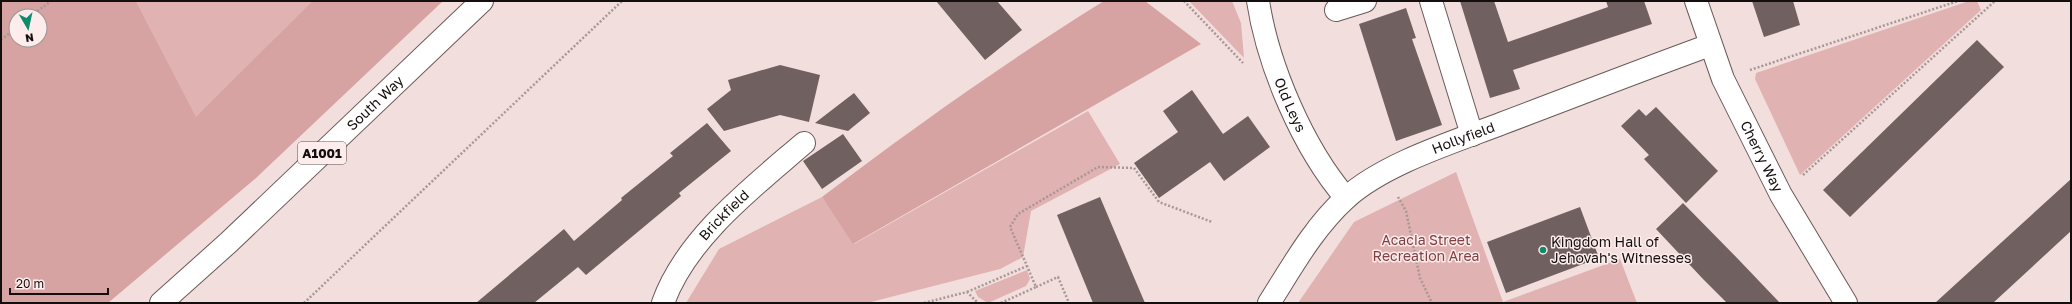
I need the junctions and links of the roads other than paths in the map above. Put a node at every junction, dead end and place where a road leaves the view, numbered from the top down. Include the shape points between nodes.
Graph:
1 (482, 1) edge
2 (1258, 1) edge
3 (1365, 1) edge
4 (1431, 1) edge
5 (1696, 1) edge
6 (1336, 10) dead end
7 (1710, 45) junction
8 (1472, 135) junction
9 (804, 143) dead end
10 (1346, 198) junction
11 (161, 303) edge
12 (663, 303) edge
13 (1269, 303) edge
14 (1846, 303) edge

1 - 11 street, South Way / A1001
2 - 10 street, Old Leys via 1262,28 1285,92 1317,159
3 - 6 street
4 - 8 street
5 - 7 street, Cherry Way
7 - 8 street, Hollyfield
7 - 14 street, Cherry Way via 1723,79 1781,195
8 - 10 street, Hollyfield via 1404,162 1384,172
9 - 12 street, Brickfield via 738,201 690,253
10 - 13 street, Hollyfield via 1310,238

